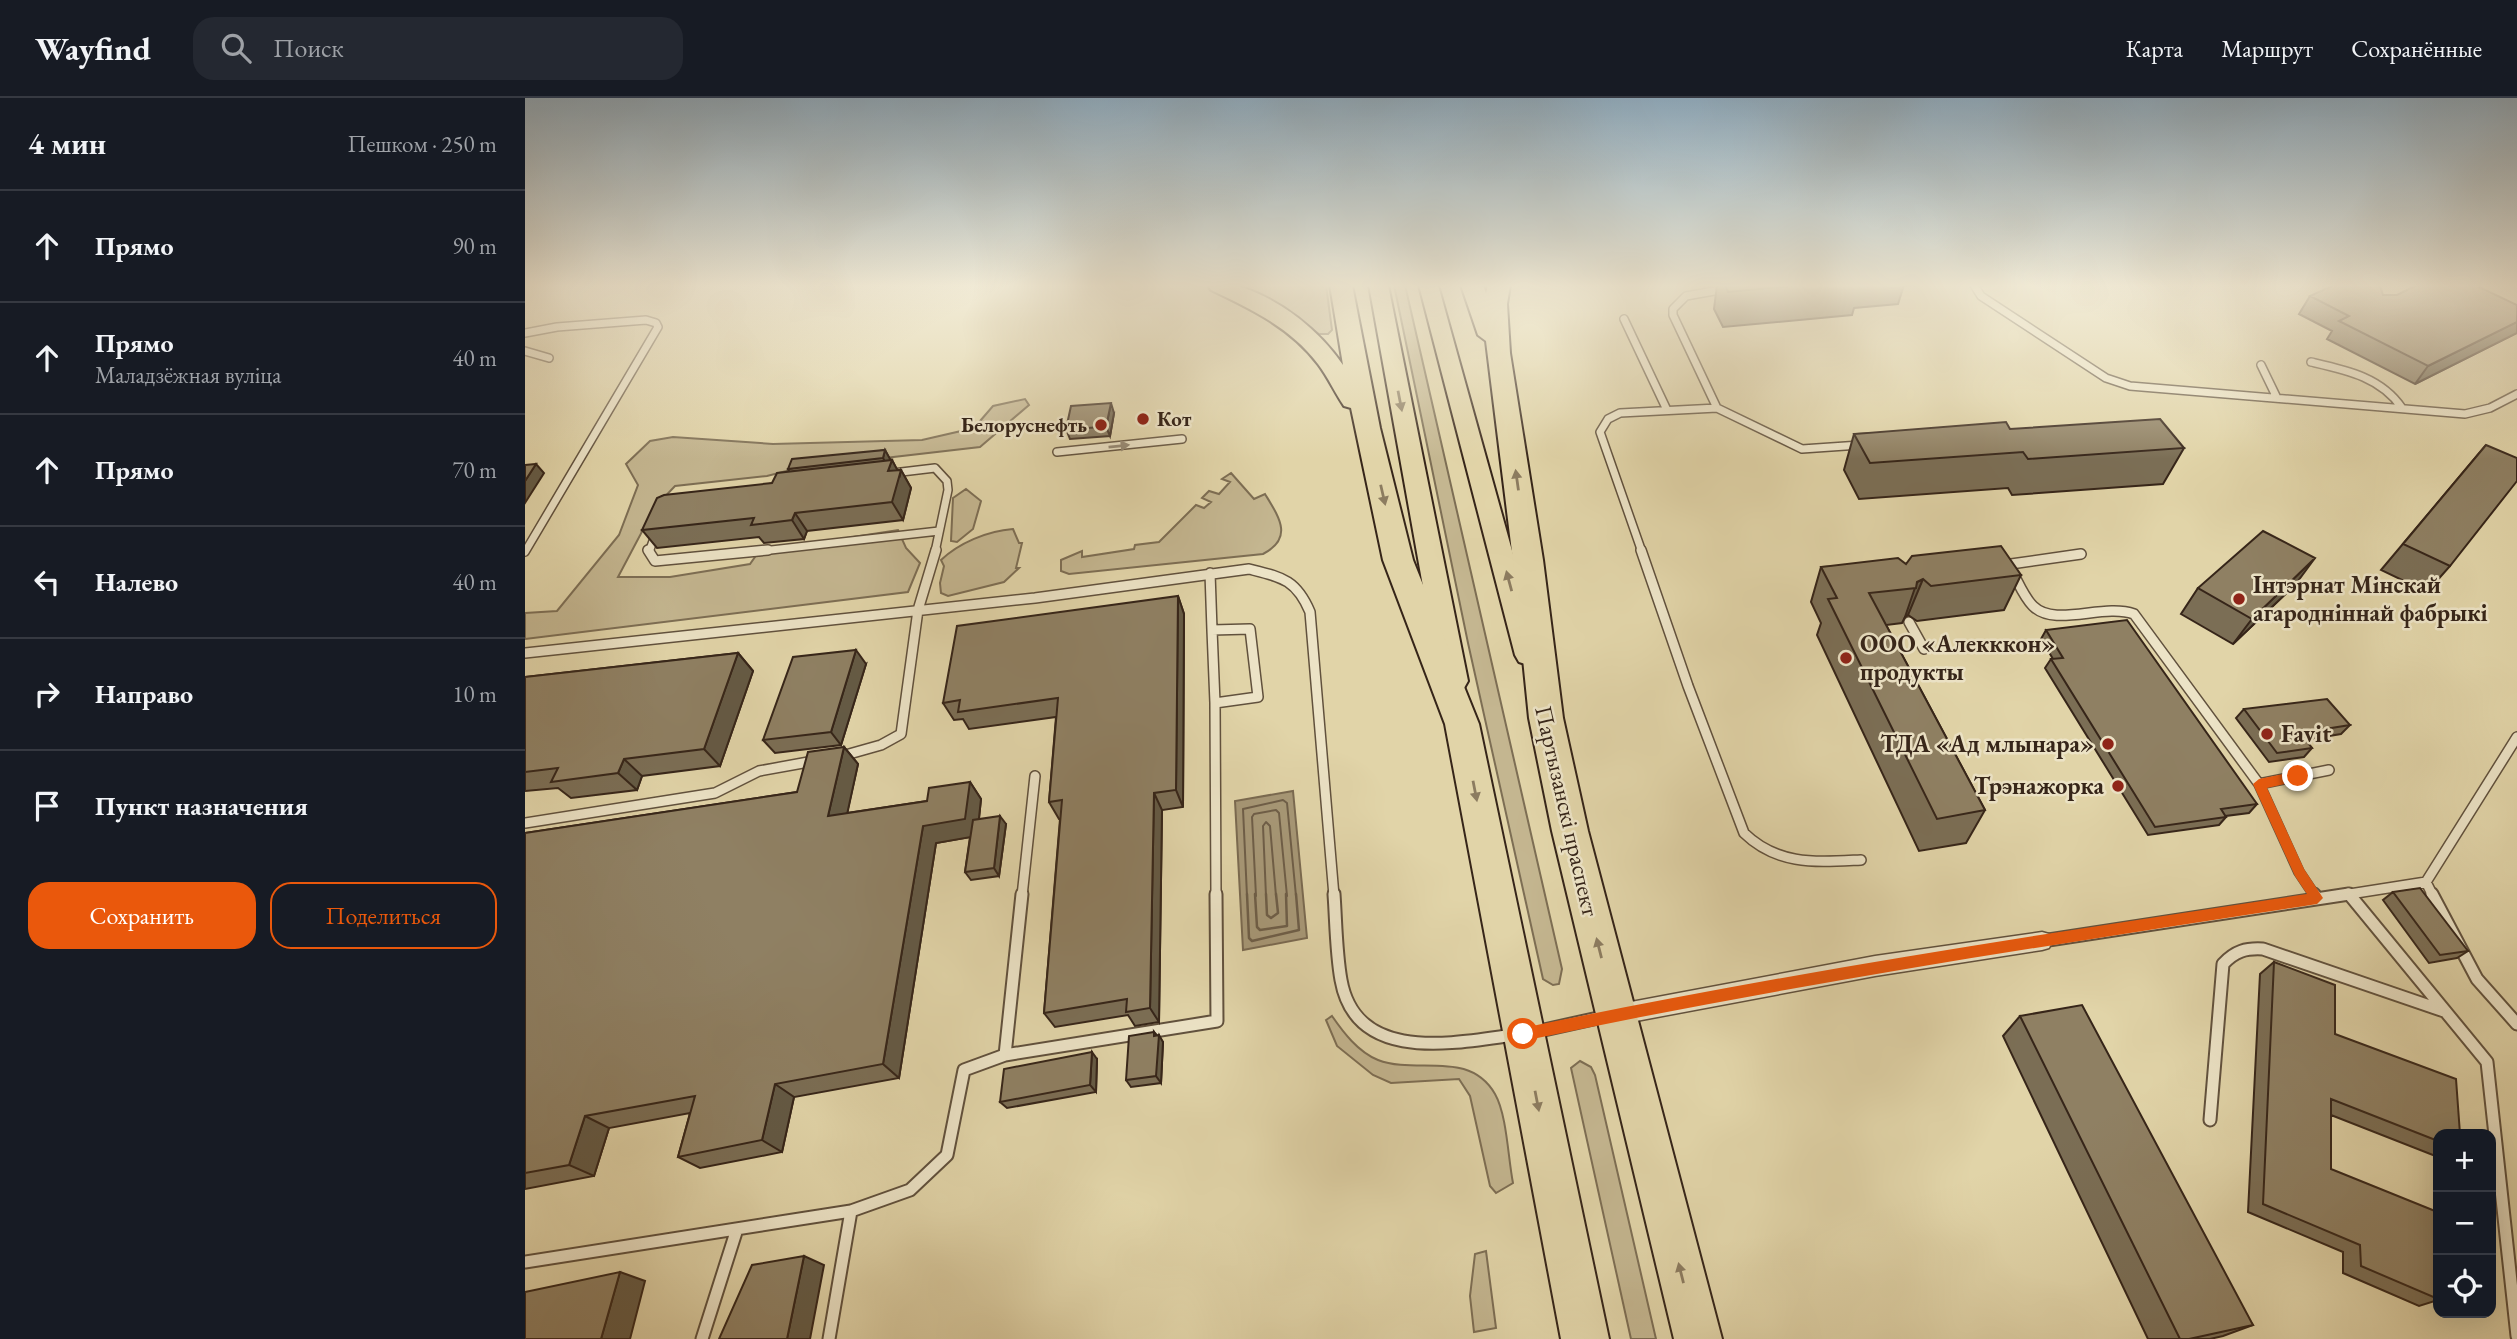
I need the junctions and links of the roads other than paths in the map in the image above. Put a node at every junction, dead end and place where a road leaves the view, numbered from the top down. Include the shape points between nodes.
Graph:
1 (649, 343) edge
2 (1315, 343) edge
3 (1352, 343) edge
4 (1388, 343) edge
5 (1444, 343) edge
6 (1494, 343) edge
7 (1498, 343) edge
8 (1635, 343) edge
9 (1686, 343) edge
10 (2053, 343) edge
11 (525, 351) edge
12 (1498, 353) junction
13 (549, 358) dead end
14 (2311, 362) dead end
15 (2261, 365) dead end
16 (2517, 394) edge
17 (2277, 398) junction
18 (1717, 408) junction
19 (2402, 408) junction
20 (1667, 410) junction
21 (1367, 428) junction
22 (1182, 439) dead end
23 (1874, 444) edge
24 (1057, 452) dead end
25 (881, 474) edge
26 (663, 521) edge
27 (939, 531) junction
28 (525, 552) edge
29 (2081, 554) dead end
30 (2008, 565) junction
31 (1995, 567) edge
32 (1210, 573) junction
33 (918, 610) junction
34 (1909, 622) edge
35 (1212, 630) junction
36 (1924, 649) dead end
37 (525, 653) edge
38 (1215, 703) junction
39 (1546, 718) junction
40 (1462, 724) junction
41 (2517, 737) edge
42 (835, 757) edge
43 (823, 759) edge
44 (2329, 770) dead end
45 (1035, 776) dead end
46 (2259, 784) junction
47 (525, 823) edge
48 (1861, 860) dead end
49 (2426, 882) junction
50 (2348, 893) junction
51 (2317, 898) junction
52 (2042, 941) joint
53 (2445, 1012) junction
54 (1615, 1015) junction
55 (2517, 1024) edge
56 (1523, 1034) junction
57 (1006, 1055) junction
58 (2210, 1119) dead end
59 (852, 1211) junction
60 (737, 1229) junction
61 (525, 1262) edge
62 (2517, 1336) edge
63 (702, 1339) edge
64 (829, 1339) edge
65 (1585, 1339) edge
66 (1698, 1339) edge

1 - 28 lane
2 - 21 highway via 1339,372
3 - 21 highway
4 -> 40 main road
39 -> 5 main road, Партызанскі праспект
6 - 12 highway
7 - 12 highway
8 - 20 lane
9 - 18 lane
10 - 17 lane via 2106,378 2130,386
11 - 13 lane
39 -> 12 highway
14 - 19 lane via 2360,375 2397,398
15 - 17 lane
16 - 19 lane via 2465,414
17 - 19 lane
18 - 20 lane
18 - 23 lane via 1802,449
20 - 48 lane via 1619,413 1599,432 1744,832 1768,854 1782,858
21 -> 40 highway via 1398,560
24 -> 22 lane
25 - 27 lane via 935,468 947,481 948,490
26 - 27 lane via 648,551 655,561
27 - 33 lane
29 - 30 lane
30 - 31 lane
30 - 46 lane via 2041,612 2054,615 2113,608 2134,614
32 - 33 lane
32 - 35 lane
32 - 56 lane via 1249,569 1277,575 1291,581 1310,612 1341,982 1355,1014 1376,1033 1432,1045
33 - 37 lane
33 - 42 lane via 901,734 871,749
34 - 36 lane
35 - 38 lane
35 - 38 lane via 1251,629 1258,697
38 - 57 lane via 1217,1021
54 -> 39 highway, Партызанскі праспект
40 -> 56 highway
41 - 49 lane
43 - 47 lane via 759,771 715,793
44 - 46 lane
45 - 57 lane
46 - 51 lane via 2299,872
49 - 50 lane
49 - 55 lane via 2477,979
50 - 51 lane
50 - 53 lane
51 - 52 lane
52 - 54 street via 1875,966
53 - 58 lane via 2263,949 2247,947 2232,953 2223,964
53 - 62 lane via 2487,1062
54 - 56 lane
66 -> 54 highway, Партызанскі праспект
56 -> 65 highway
57 - 59 lane via 964,1070 947,1155 910,1190
59 - 60 lane
59 - 64 lane
60 - 61 lane
60 - 63 lane

